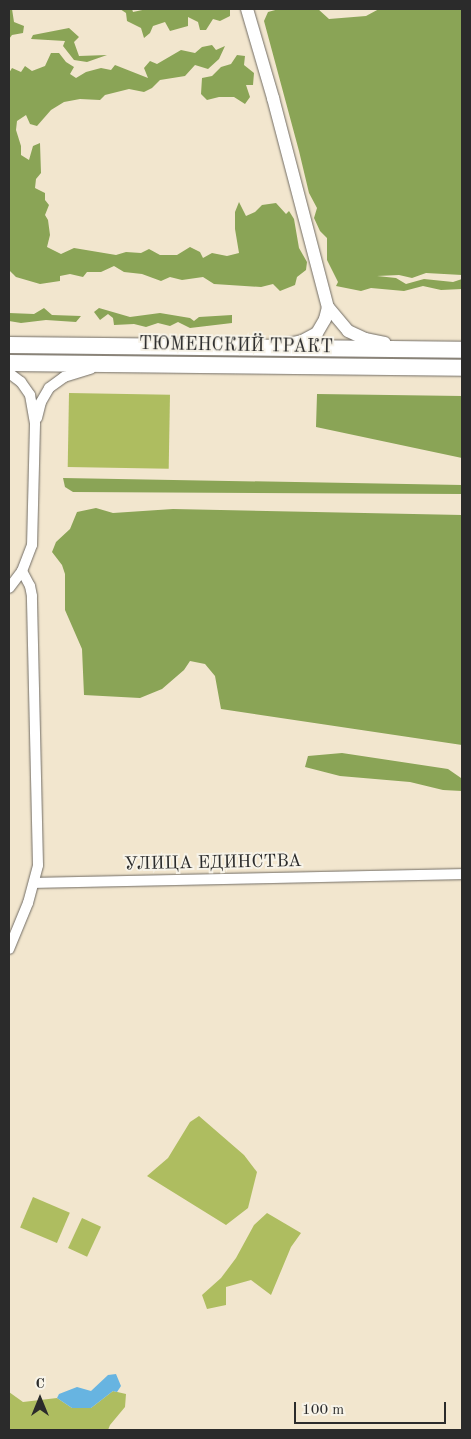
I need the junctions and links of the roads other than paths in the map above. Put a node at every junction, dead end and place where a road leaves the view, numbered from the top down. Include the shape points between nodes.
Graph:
1 (247, 9) edge
2 (328, 307) junction
3 (9, 345) edge
4 (263, 348) junction
5 (441, 350) junction
6 (462, 350) edge
7 (9, 363) edge
8 (114, 364) junction
9 (462, 368) edge
10 (9, 374) edge
11 (35, 424) junction
12 (22, 571) junction
13 (9, 588) edge
14 (462, 874) edge
15 (35, 883) junction
16 (9, 949) edge

1 - 2 street via 274,98
2 - 4 street via 322,327 310,338
2 - 5 street via 348,331 365,339
3 - 4 main road, ТЮМЕНСКИЙ ТРАКТ
4 - 5 main road, ТЮМЕНСКИЙ ТРАКТ
5 - 6 main road, ТЮМЕНСКИЙ ТРАКТ
7 - 8 main road, ТЮМЕНСКИЙ ТРАКТ
8 - 9 main road, ТЮМЕНСКИЙ ТРАКТ
8 - 11 street via 71,374 56,382 44,395
10 - 11 street via 21,382 30,395
11 - 12 street via 34,529
12 - 13 street
12 - 15 street via 30,586 33,613 39,839
14 - 15 street, УЛИЦА ЕДИНСТВА
15 - 16 street

